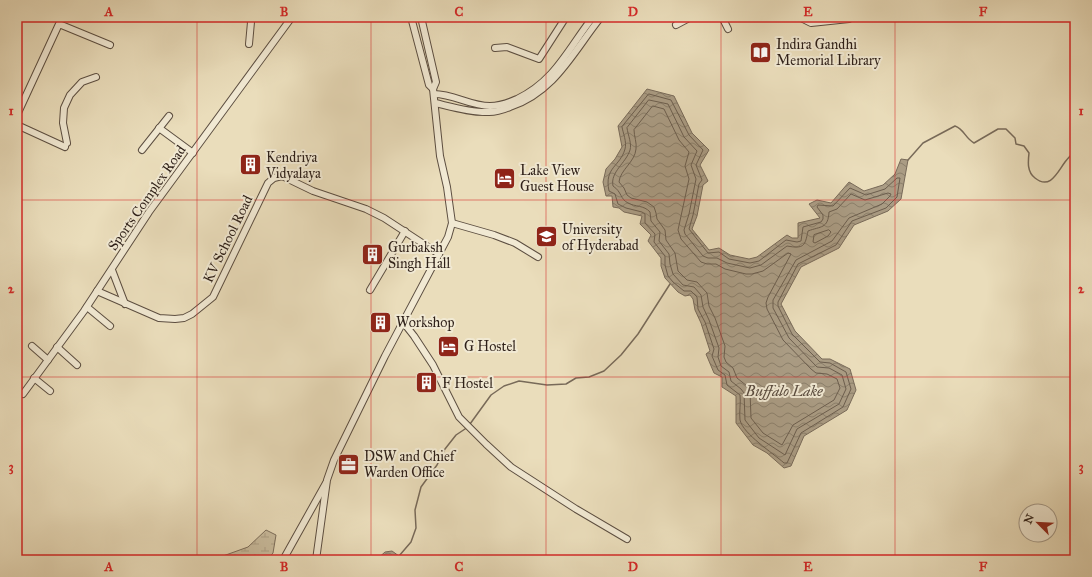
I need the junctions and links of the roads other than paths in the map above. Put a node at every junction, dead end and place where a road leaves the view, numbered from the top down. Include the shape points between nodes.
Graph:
1 (250, 17) edge
2 (292, 17) edge
3 (411, 17) edge
4 (421, 17) edge
5 (566, 17) edge
6 (593, 17) edge
7 (601, 17) edge
8 (691, 17) edge
9 (722, 17) edge
10 (799, 17) edge
11 (849, 19) dead end
12 (676, 25) dead end
13 (728, 28) dead end
14 (249, 44) dead end
15 (110, 45) dead end
16 (495, 48) dead end
17 (96, 77) dead end
18 (434, 91) junction
19 (435, 104) junction
20 (17, 115) edge
21 (169, 116) dead end
22 (17, 125) edge
23 (159, 128) junction
24 (142, 150) dead end
25 (193, 153) junction
26 (452, 223) junction
27 (404, 231) junction
28 (439, 254) junction
29 (538, 257) dead end
30 (112, 270) junction
31 (370, 290) dead end
32 (97, 291) junction
33 (125, 304) junction
34 (87, 307) junction
35 (403, 322) junction
36 (110, 326) dead end
37 (32, 346) dead end
38 (57, 347) junction
39 (48, 360) junction
40 (77, 364) dead end
41 (34, 378) junction
42 (50, 391) dead end
43 (22, 394) dead end
44 (327, 480) junction
45 (627, 539) dead end
46 (283, 560) edge
47 (316, 560) edge

1 - 14 street
2 - 25 street, Sports Complex Road
3 - 18 street via 429,85
4 - 18 street via 436,82
5 - 16 street via 539,59 507,47
6 - 18 street via 548,78 525,95 508,103 498,106 478,105
7 - 19 street via 562,71 549,85 529,99 489,112
8 - 12 street
9 - 13 street
10 - 11 street via 811,23
15 - 20 street via 59,24
17 - 22 street via 82,82 70,95 64,108 66,145
18 - 19 street
19 - 26 street via 440,156
21 - 23 street
23 - 24 street
23 - 25 street
25 - 30 street, Sports Complex Road via 149,212
26 - 28 street
26 - 29 street via 515,243
27 - 28 street, KV School Road
27 - 31 street
27 - 33 street, KV School Road via 366,209 282,176 274,178 268,184 210,301 184,318 171,319 155,317
28 - 35 street
30 - 32 street, Sports Complex Road
30 - 33 street
32 - 33 street, KV School Road
32 - 34 street, Sports Complex Road
34 - 36 street
34 - 38 street, Sports Complex Road
35 - 44 street via 334,460
35 - 45 street via 433,365 459,417 486,444 511,467
37 - 39 street
38 - 39 street, Sports Complex Road
38 - 40 street
39 - 41 street, Sports Complex Road
41 - 42 street
41 - 43 street, Sports Complex Road
44 - 46 street
44 - 47 street

